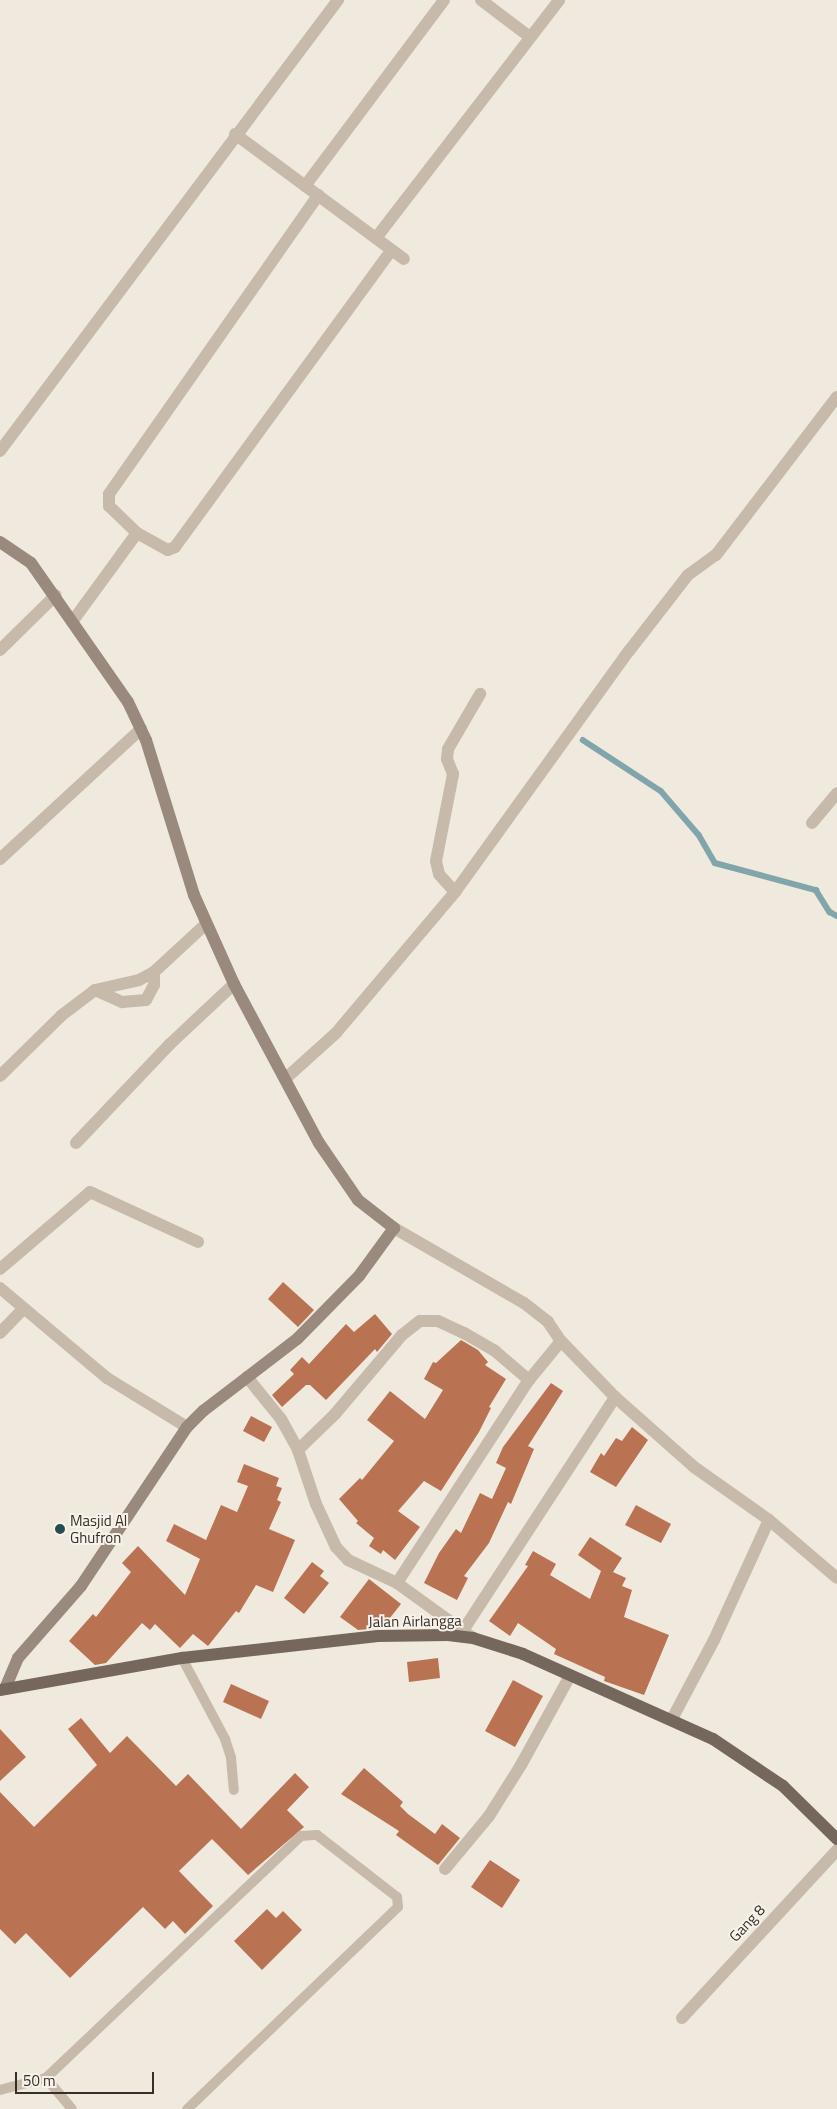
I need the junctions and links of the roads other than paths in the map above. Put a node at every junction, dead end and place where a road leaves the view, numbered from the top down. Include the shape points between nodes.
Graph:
1 (338, 0) edge
2 (444, 0) edge
3 (481, 0) edge
4 (559, 0) edge
5 (530, 37) junction
6 (235, 134) junction
7 (305, 186) junction
8 (318, 195) junction
9 (376, 238) junction
10 (391, 251) junction
11 (404, 259) dead end
12 (837, 397) edge
13 (0, 451) edge
14 (137, 533) junction
15 (0, 542) edge
16 (56, 595) junction
17 (72, 622) junction
18 (0, 650) edge
19 (480, 694) dead end
20 (141, 729) junction
21 (837, 793) edge
22 (812, 822) dead end
23 (0, 859) edge
24 (455, 892) junction
25 (205, 925) junction
26 (154, 972) junction
27 (234, 984) junction
28 (95, 990) junction
29 (0, 1076) edge
30 (285, 1079) junction
31 (76, 1143) dead end
32 (394, 1228) junction
33 (198, 1242) dead end
34 (0, 1269) edge
35 (0, 1288) edge
36 (22, 1310) junction
37 (0, 1333) edge
38 (561, 1341) junction
39 (247, 1377) junction
40 (529, 1380) junction
41 (615, 1397) junction
42 (187, 1428) junction
43 (298, 1450) junction
44 (769, 1520) junction
45 (837, 1578) edge
46 (397, 1583) junction
47 (469, 1633) junction
48 (182, 1658) junction
49 (570, 1676) junction
50 (3, 1689) edge
51 (672, 1719) junction
52 (234, 1790) dead end
53 (837, 1840) edge
54 (837, 1850) edge
55 (445, 1869) dead end
56 (682, 2018) dead end
57 (46, 2078) junction
58 (0, 2090) edge
59 (72, 2109) edge
60 (187, 2109) edge

1 - 6 street
2 - 7 street
3 - 5 street
4 - 5 street
5 - 9 street
6 - 7 street
6 - 13 street
7 - 8 street
8 - 9 street
8 - 14 street via 109,494 109,506
9 - 10 street
10 - 11 street
10 - 14 street via 175,548 168,550
12 - 24 street via 716,555 688,575 634,644
14 - 17 street
15 - 16 street via 31,563
16 - 17 street
16 - 18 street
17 - 20 street via 128,702
19 - 24 street via 448,749 447,760 453,774 436,861 440,874
20 - 23 street
20 - 25 street
21 - 22 street
24 - 30 street via 336,1033
25 - 26 street
25 - 27 street
26 - 28 street via 140,980
26 - 28 street via 151,995 140,1003 122,1002
27 - 30 street
27 - 31 street via 170,1044
28 - 29 street via 62,1015
30 - 32 street via 319,1143 358,1200
32 - 38 street via 524,1303 548,1322
32 - 39 street via 340,1298 297,1339
33 - 34 street via 92,1192
35 - 36 street
36 - 37 street
36 - 42 street via 108,1378
38 - 40 street
38 - 41 street
39 - 42 street
39 - 43 street via 281,1419
40 - 43 street via 495,1351 464,1333 438,1321 420,1321 402,1335 335,1414
40 - 46 street
41 - 44 street via 694,1467
41 - 47 street
42 - 50 street via 81,1586 18,1658
43 - 46 street via 316,1504 336,1547 348,1560
44 - 45 street
44 - 51 street via 714,1640
46 - 47 street
47 - 48 main road, Jalan Airlangga via 378,1636
47 - 49 main road, Jalan Airlangga
48 - 50 main road, Jalan Airlangga
48 - 52 lane via 224,1740 231,1758
49 - 51 main road, Jalan Airlangga
49 - 55 street via 522,1765 488,1816
51 - 53 main road, Jalan Airlangga via 713,1738 783,1786
54 - 56 street, Gang 8
57 - 58 lane
57 - 59 lane
57 - 60 lane via 301,1836 317,1835 397,1897 398,1907

